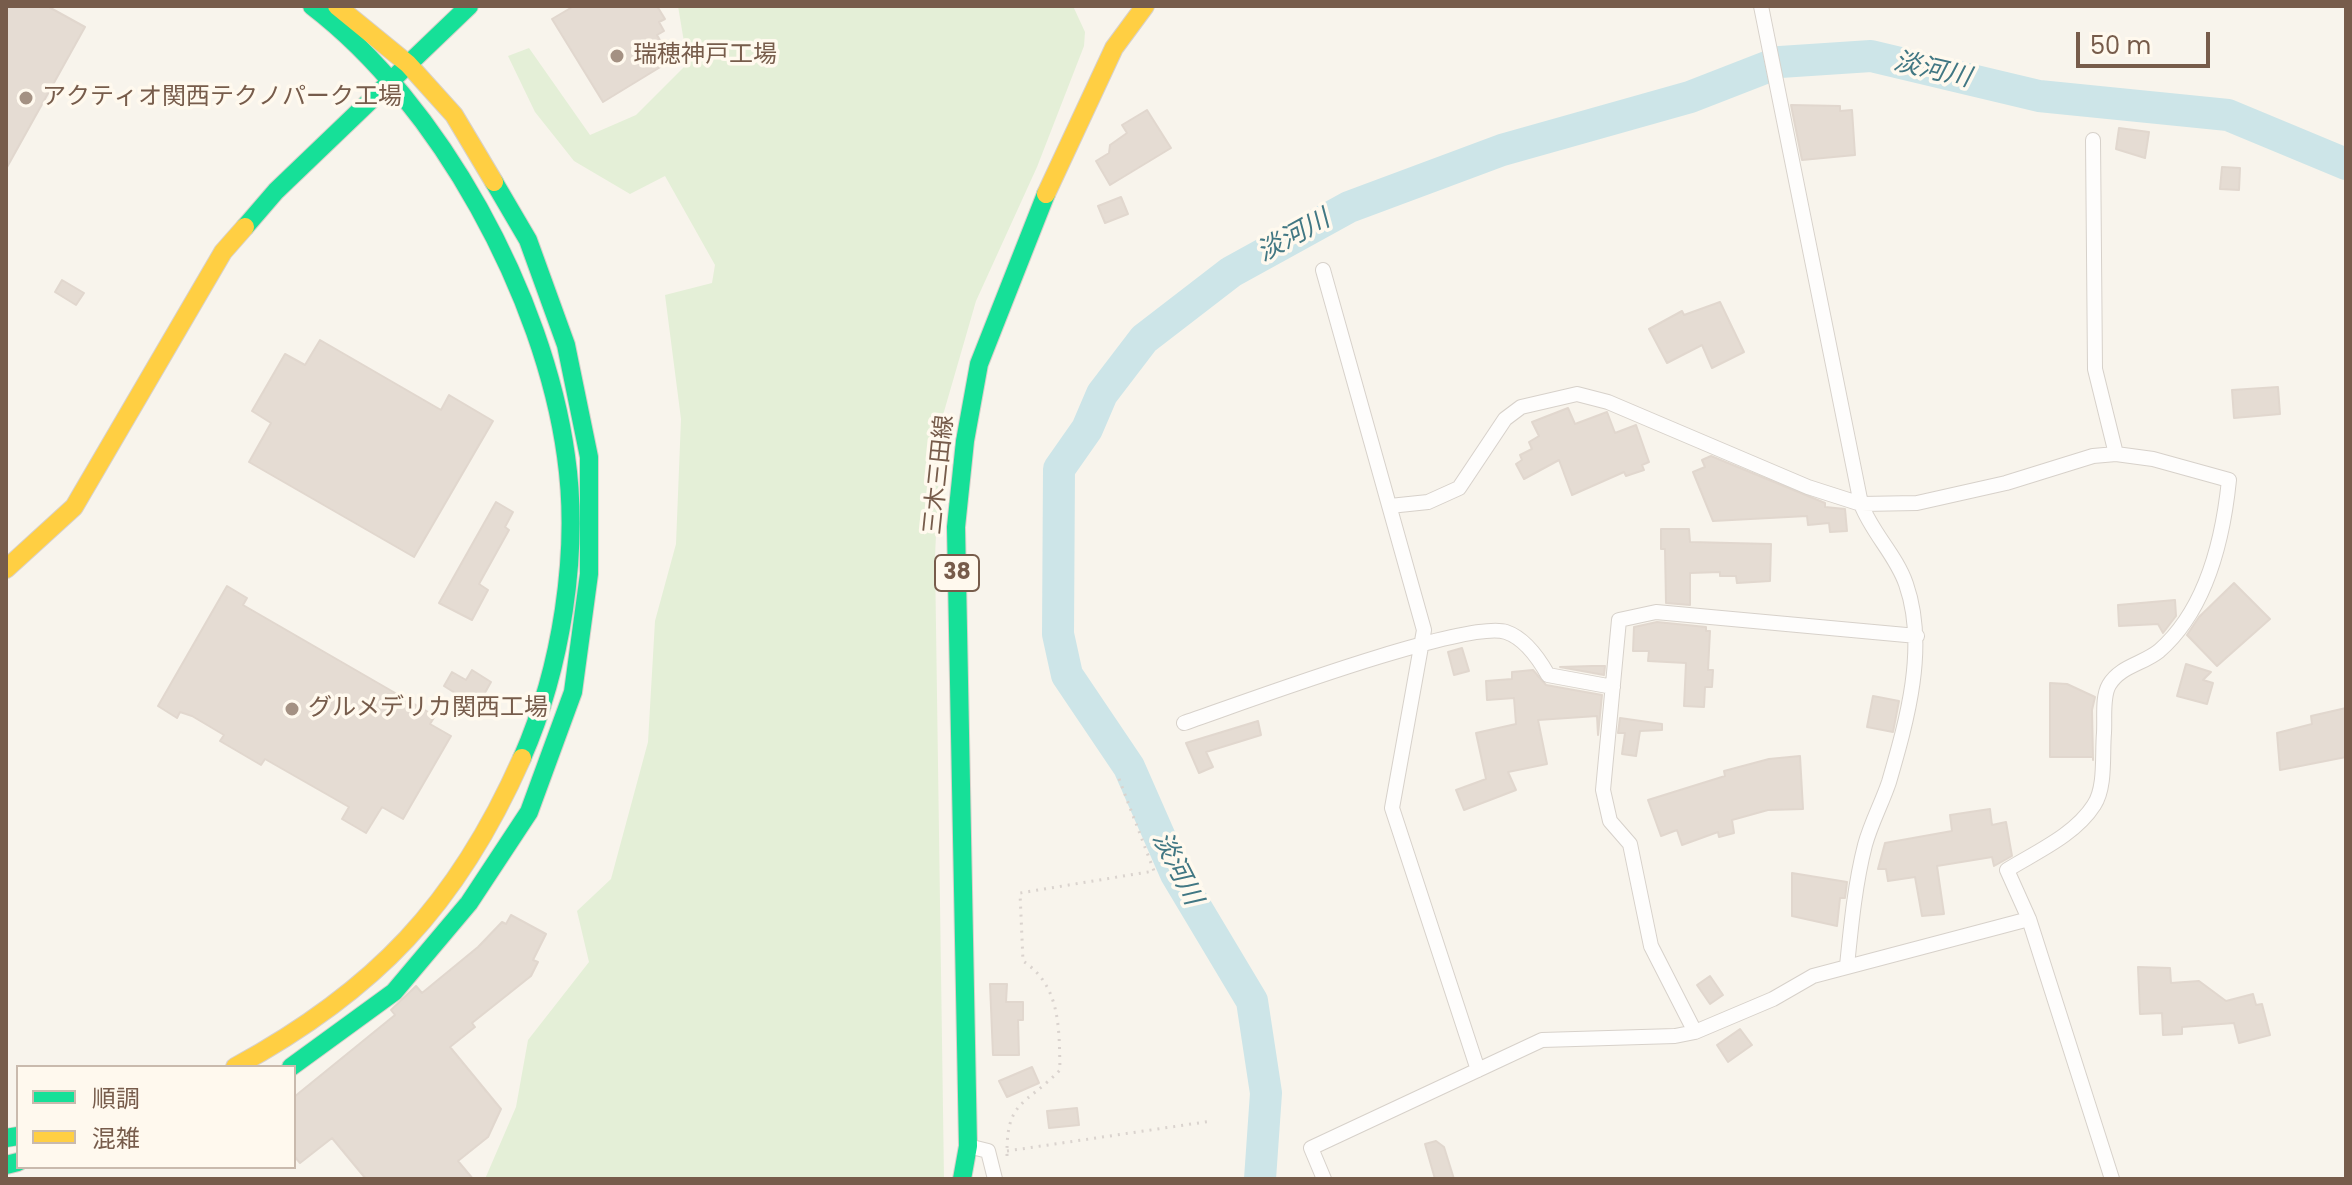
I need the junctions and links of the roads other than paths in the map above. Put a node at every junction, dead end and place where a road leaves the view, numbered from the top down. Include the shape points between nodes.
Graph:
1 (312, 6) edge
2 (337, 6) edge
3 (469, 6) edge
4 (1145, 6) edge
5 (1761, 6) edge
6 (408, 64) junction
7 (392, 78) junction
8 (2093, 140) dead end
9 (1323, 270) dead end
10 (2116, 454) junction
11 (1861, 504) junction
12 (1390, 506) junction
13 (6, 569) edge
14 (1917, 636) junction
15 (1420, 644) junction
16 (1613, 687) junction
17 (1184, 723) dead end
18 (2029, 919) junction
19 (1847, 966) junction
20 (1695, 1032) junction
21 (239, 1065) edge
22 (294, 1065) edge
23 (1478, 1070) junction
24 (968, 1146) junction
25 (962, 1179) edge
26 (995, 1179) edge
27 (1324, 1179) edge
28 (2112, 1179) edge

1 - 7 street via 353,36
2 - 6 street
3 - 6 street
4 - 24 street, 三木三田線 / 38 via 1114,48 1047,192 979,364 965,441 956,527
5 - 11 street
6 - 7 street
6 - 22 street via 454,115 528,240 566,345 589,457 589,574 573,692 529,812 469,903 394,992
7 - 13 street via 276,191 223,252 74,507
7 - 21 street via 436,136 505,256 543,354 567,461 566,574 550,687 506,800 451,891 375,976
8 - 10 street via 2095,369
9 - 12 street
10 - 11 street via 1917,503
10 - 18 street via 2223,476 2229,480 2225,520 2205,583 2175,635 2115,675 2107,689 2095,804 2068,833 2007,870
11 - 12 street via 1577,394 1521,407 1505,419 1459,488 1428,502
11 - 14 street via 1907,585
12 - 15 street via 1424,630
14 - 16 street via 1656,612 1619,620
14 - 19 street via 1913,684 1889,782 1865,845
15 - 16 street via 1486,629 1508,632 1528,647 1548,675
15 - 17 street
15 - 23 street via 1392,808
16 - 20 street via 1603,790 1610,821 1630,844 1651,946
18 - 19 street
18 - 28 street
19 - 20 street via 1813,976
20 - 23 street via 1542,1040
23 - 27 street via 1311,1148
24 - 25 street, 三木三田線 / 38
24 - 26 street via 988,1151

